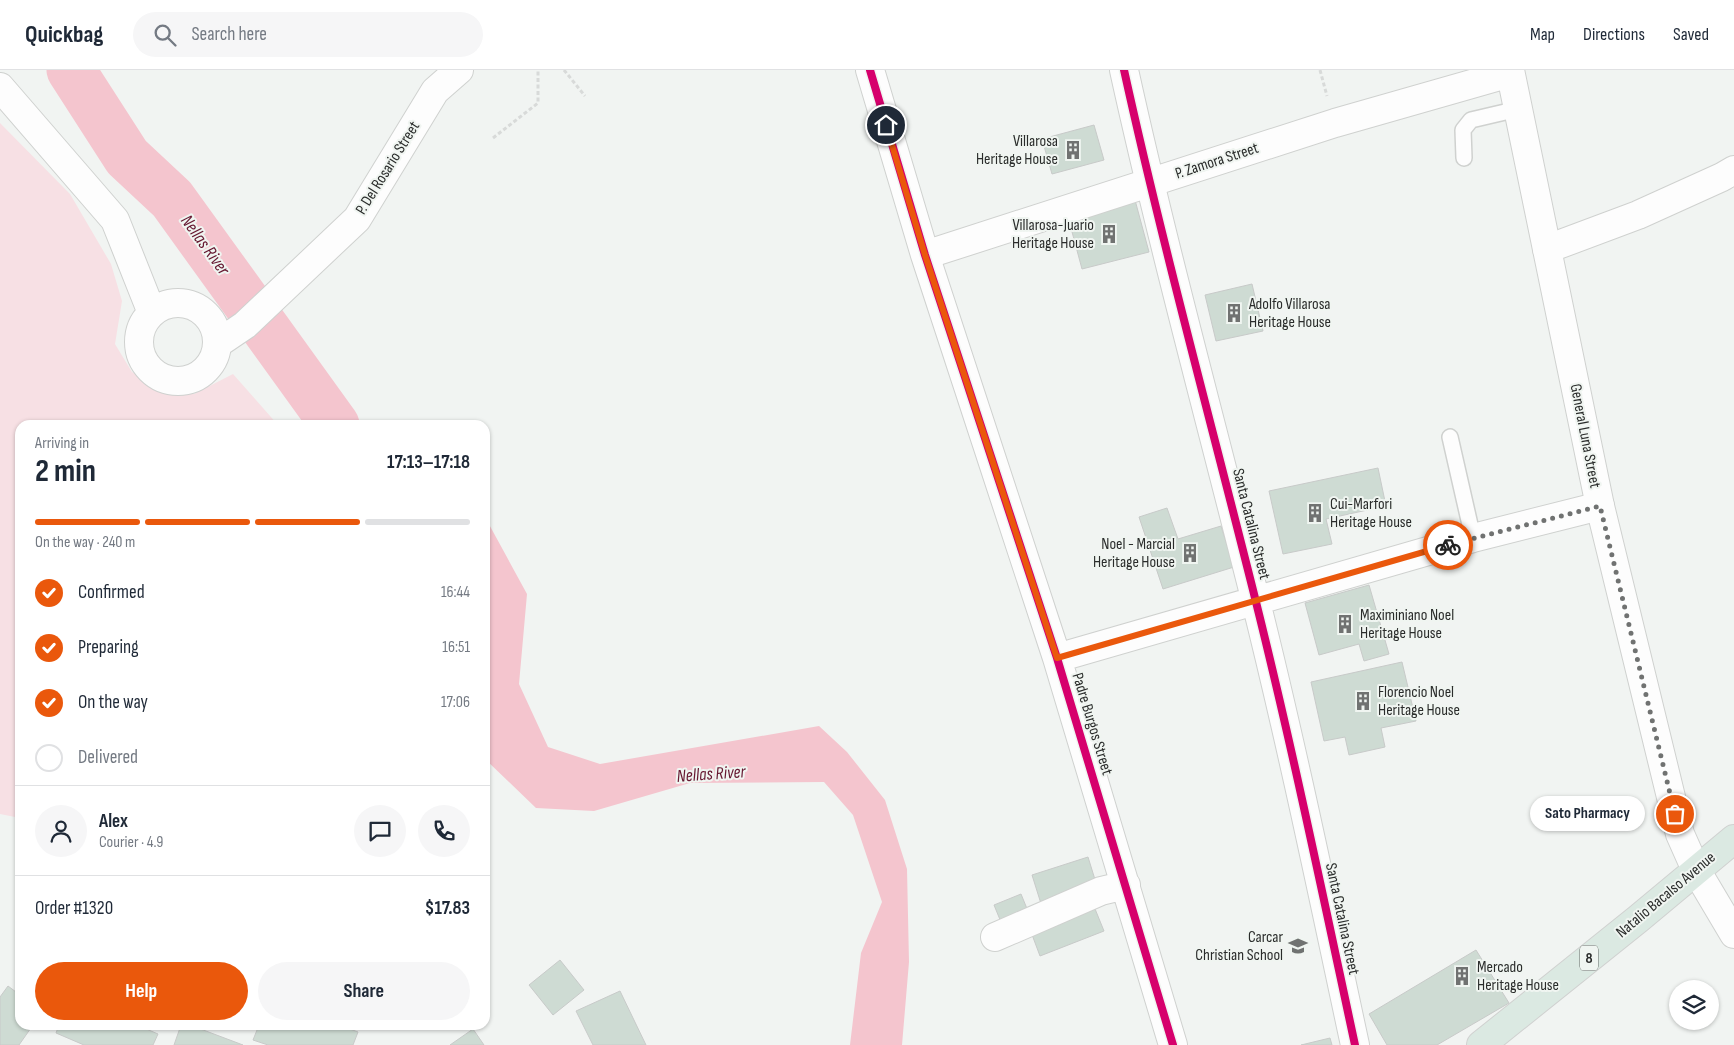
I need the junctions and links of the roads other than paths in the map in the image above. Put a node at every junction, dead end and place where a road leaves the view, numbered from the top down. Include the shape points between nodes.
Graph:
1 (459, 70) edge
2 (870, 70) edge
3 (1124, 70) edge
4 (1510, 71) edge
5 (0, 87) edge
6 (1518, 109) junction
7 (1464, 158) dead end
8 (1734, 170) edge
9 (1149, 184) junction
10 (1547, 249) junction
11 (925, 255) junction
12 (152, 313) junction
13 (217, 344) junction
14 (1450, 437) dead end
15 (1600, 506) junction
16 (1474, 538) junction
17 (1256, 600) junction
18 (1057, 658) junction
19 (1734, 839) edge
20 (1696, 870) junction
21 (1126, 886) junction
22 (1734, 934) edge
23 (994, 937) dead end
24 (1173, 1045) edge
25 (1355, 1045) edge
26 (1481, 1045) edge

1 - 13 street, P. Del Rosario Street via 435,92 358,219 245,325
2 - 11 street, Padre Burgos Street
3 - 9 street, Santa Catalina Street
4 - 6 street, General Luna Street
4 - 9 street, P. Zamora Street via 1335,123
5 - 12 street via 115,220
6 - 7 lane via 1471,120 1463,130
6 - 10 street, General Luna Street
8 - 10 street via 1638,215
9 - 11 street, P. Zamora Street
9 - 17 street, Santa Catalina Street
10 - 15 street, General Luna Street
11 - 18 street, Padre Burgos Street
12 - 13 street via 163,306 189,304 210,319 216,331
12 - 13 street via 143,323 139,350 145,363 160,376 181,381 194,377 205,370
14 - 16 lane
15 - 16 street
15 - 20 street, General Luna Street via 1680,834
16 - 17 street
17 - 18 street
17 - 25 street, Santa Catalina Street
18 - 21 street, Padre Burgos Street
19 - 20 highway, Natalio Bacalso Avenue / 8
20 - 22 street, General Luna Street
20 - 26 highway, Natalio Bacalso Avenue / 8
21 - 23 street via 1101,891
21 - 24 street, Padre Burgos Street

